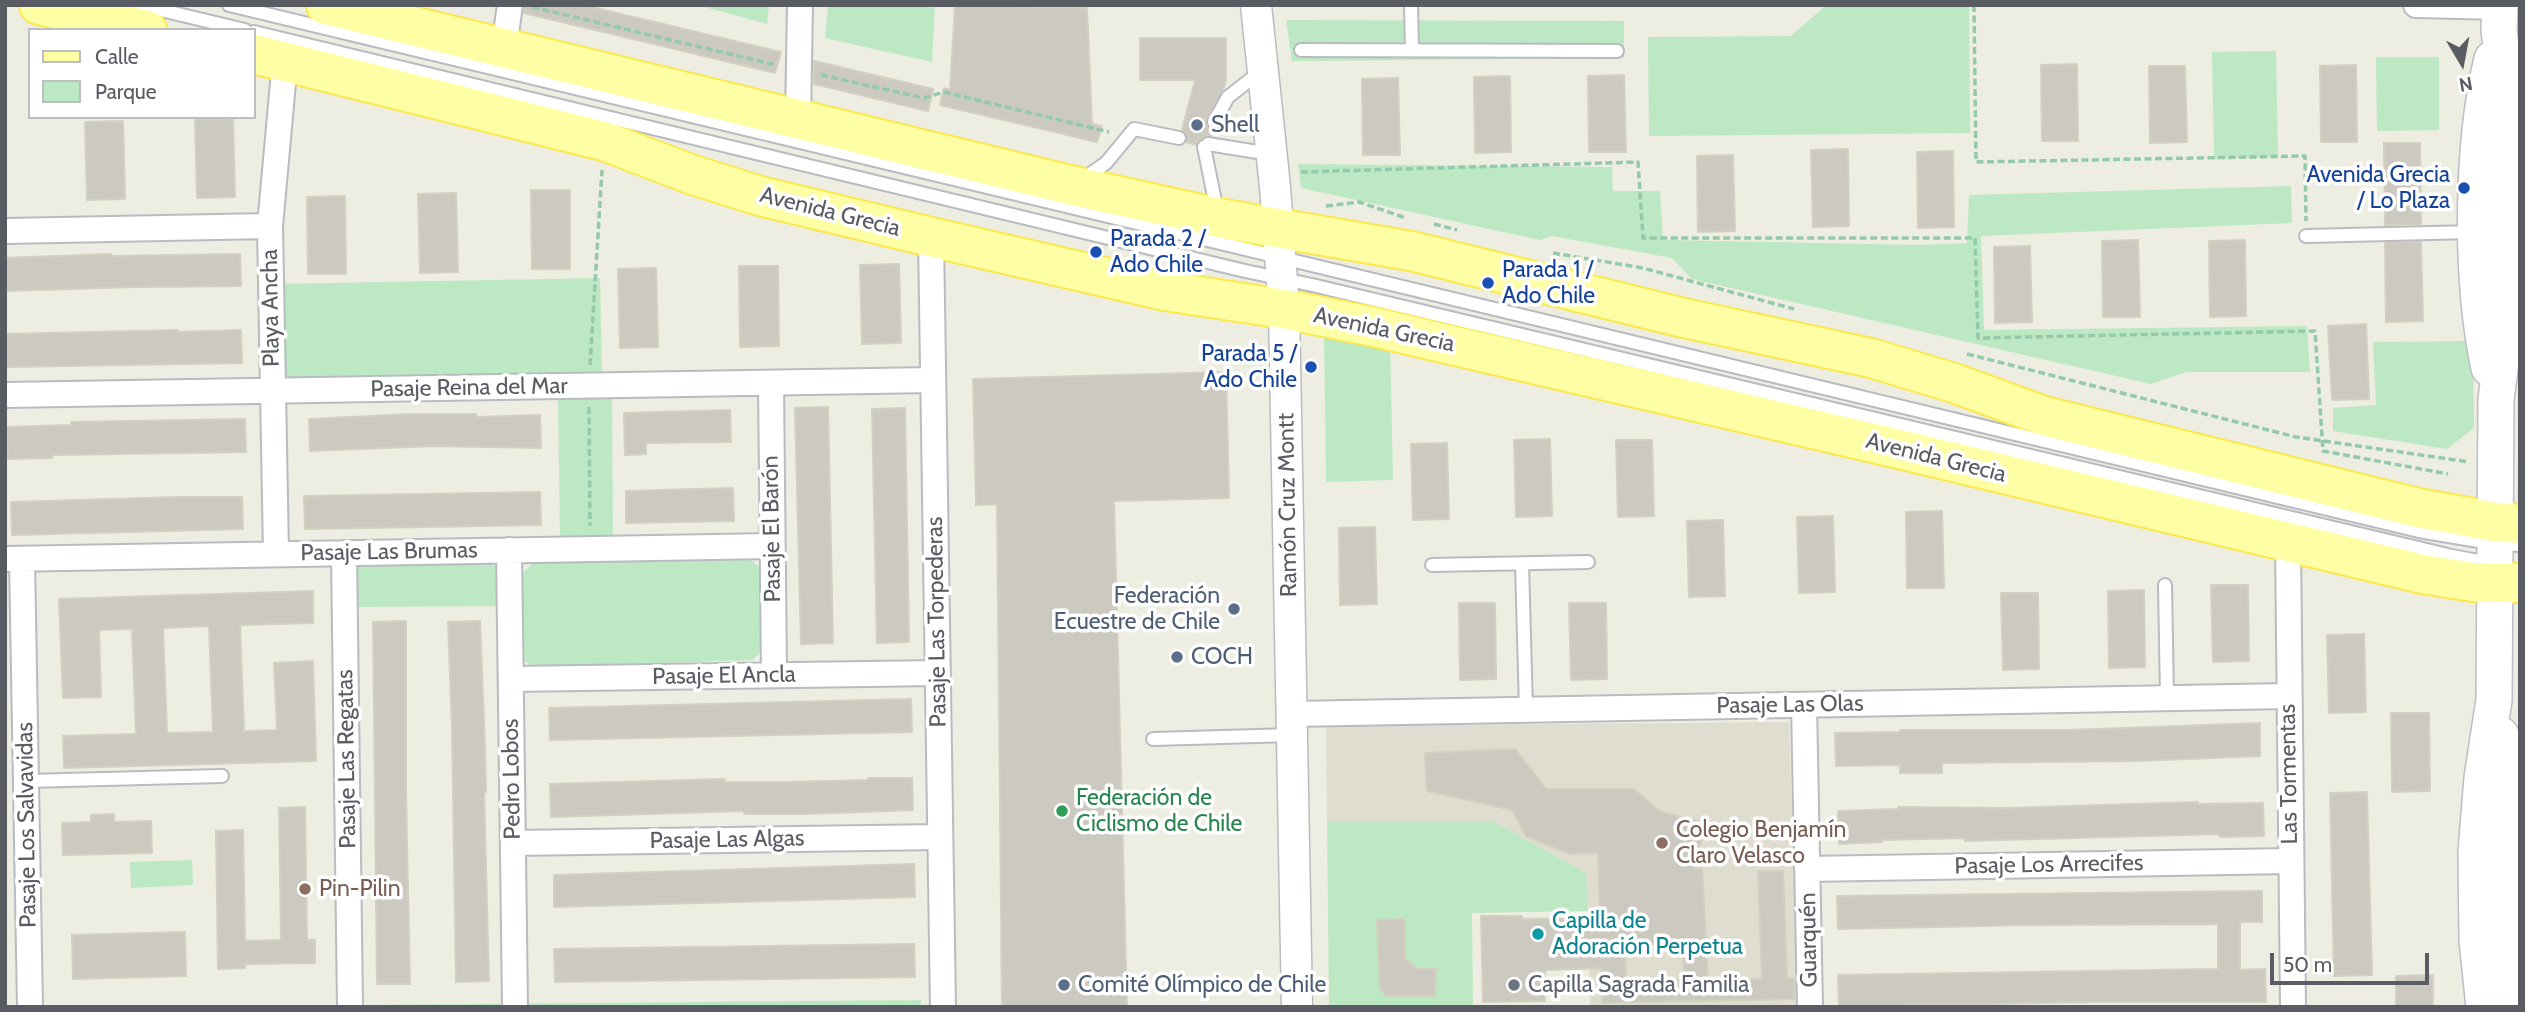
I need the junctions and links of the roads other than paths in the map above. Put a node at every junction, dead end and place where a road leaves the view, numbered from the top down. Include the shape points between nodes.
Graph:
1 (39, 5) edge
2 (140, 5) edge
3 (229, 5) edge
4 (326, 5) edge
5 (510, 5) edge
6 (800, 5) edge
7 (1256, 5) edge
8 (1412, 5) edge
9 (2416, 5) edge
10 (2500, 14) edge
11 (138, 28) edge
12 (237, 28) edge
13 (256, 32) edge
14 (504, 47) junction
15 (1301, 50) dead end
16 (1412, 50) junction
17 (1617, 51) dead end
18 (270, 58) edge
19 (1263, 70) junction
20 (2514, 90) edge
21 (799, 120) junction
22 (1214, 122) dead end
23 (1179, 138) dead end
24 (1272, 155) junction
25 (1074, 186) junction
26 (1219, 218) junction
27 (2488, 223) junction
28 (270, 226) junction
29 (5, 231) edge
30 (2306, 236) road end
31 (931, 237) junction
32 (1281, 269) junction
33 (933, 380) junction
34 (771, 383) junction
35 (273, 391) junction
36 (5, 395) edge
37 (2288, 542) junction
38 (772, 546) junction
39 (509, 550) junction
40 (344, 553) junction
41 (276, 554) junction
42 (2506, 554) edge
43 (14, 559) edge
44 (1588, 562) dead end
45 (1522, 563) junction
46 (1432, 565) dead end
47 (2165, 584) dead end
48 (938, 673) junction
49 (774, 675) junction
50 (511, 679) junction
51 (2288, 696) junction
52 (2167, 698) junction
53 (1804, 705) junction
54 (1526, 710) junction
55 (1292, 725) junction
56 (1153, 739) dead end
57 (222, 776) dead end
58 (26, 781) junction
59 (940, 837) junction
60 (513, 843) junction
61 (2291, 861) junction
62 (2497, 863) edge
63 (1807, 869) junction
64 (30, 1007) edge
65 (350, 1007) edge
66 (515, 1007) edge
67 (943, 1007) edge
68 (1297, 1007) edge
69 (1810, 1007) edge
70 (2293, 1007) edge
71 (2484, 1007) edge
72 (2503, 1007) edge

1 - 11 main road
2 - 12 lane
3 - 32 lane
4 - 14 main road, Avenida Grecia
5 - 14 street
6 - 21 street
7 - 19 street, Ramón Cruz Montt
8 - 16 lane
9 - 10 street
10 - 20 main road
10 - 27 main road via 2484,110
13 - 32 lane
14 - 21 main road, Avenida Grecia
15 - 16 lane
16 - 17 lane
18 - 28 street, Playa Ancha
18 - 31 main road, Avenida Grecia via 604,141 761,195
19 - 22 lane via 1228,97
19 - 24 street, Ramón Cruz Montt
20 - 27 main road via 2511,141
21 - 25 main road, Avenida Grecia
23 - 25 lane via 1134,129 1107,163
24 - 26 lane via 1206,145
24 - 32 street, Ramón Cruz Montt
25 - 26 main road, Avenida Grecia
26 - 32 main road, Avenida Grecia
27 - 30 lane
27 - 42 main road via 2507,317 2496,399 2496,466
28 - 29 street
28 - 35 street, Playa Ancha
31 - 32 main road, Avenida Grecia via 1165,291
31 - 33 street, Pasaje Las Torpederas
32 - 37 main road, Avenida Grecia via 1569,371
32 - 42 lane via 2452,556
32 - 42 main road, Avenida Grecia via 1423,253 1684,318 1871,358 2057,419 2418,508
32 - 55 street, Ramón Cruz Montt
33 - 34 street, Pasaje Reina del Mar
33 - 48 street, Pasaje Las Torpederas
34 - 35 street, Pasaje Reina del Mar
34 - 38 street, Pasaje El Barón
35 - 36 street, Pasaje Reina del Mar
35 - 41 street, Playa Ancha
37 - 42 main road, Avenida Grecia via 2433,575
37 - 51 street, Las Tormentas
38 - 39 street, Pasaje Las Brumas
38 - 49 street, Pasaje El Barón
39 - 40 street, Pasaje Las Brumas
39 - 50 street, Pedro Lobos
40 - 41 street, Pasaje Las Brumas
40 - 65 street, Pasaje Las Regatas
41 - 43 street, Pasaje Las Brumas
42 - 62 main road via 2494,700 2505,773
43 - 58 street, Pasaje Los Salvavidas
44 - 45 lane
45 - 46 lane
45 - 54 lane
47 - 52 lane
48 - 49 street, Pasaje El Ancla
48 - 59 street, Pasaje Las Torpederas
49 - 50 street, Pasaje El Ancla
50 - 60 street, Pedro Lobos
51 - 52 street, Pasaje Las Olas
51 - 61 street, Las Tormentas
52 - 53 street, Pasaje Las Olas
53 - 54 street, Pasaje Las Olas
53 - 63 street, Guarquén
54 - 55 street, Pasaje Las Olas
55 - 56 lane
55 - 68 street, Ramón Cruz Montt
57 - 58 lane
58 - 64 street, Pasaje Los Salvavidas
59 - 60 street, Pasaje Las Algas
59 - 67 street, Pasaje Las Torpederas
60 - 66 street, Pedro Lobos
61 - 63 street, Pasaje Los Arrecifes
61 - 70 street, Las Tormentas
62 - 71 main road via 2477,940
62 - 72 main road
63 - 69 street, Guarquén

